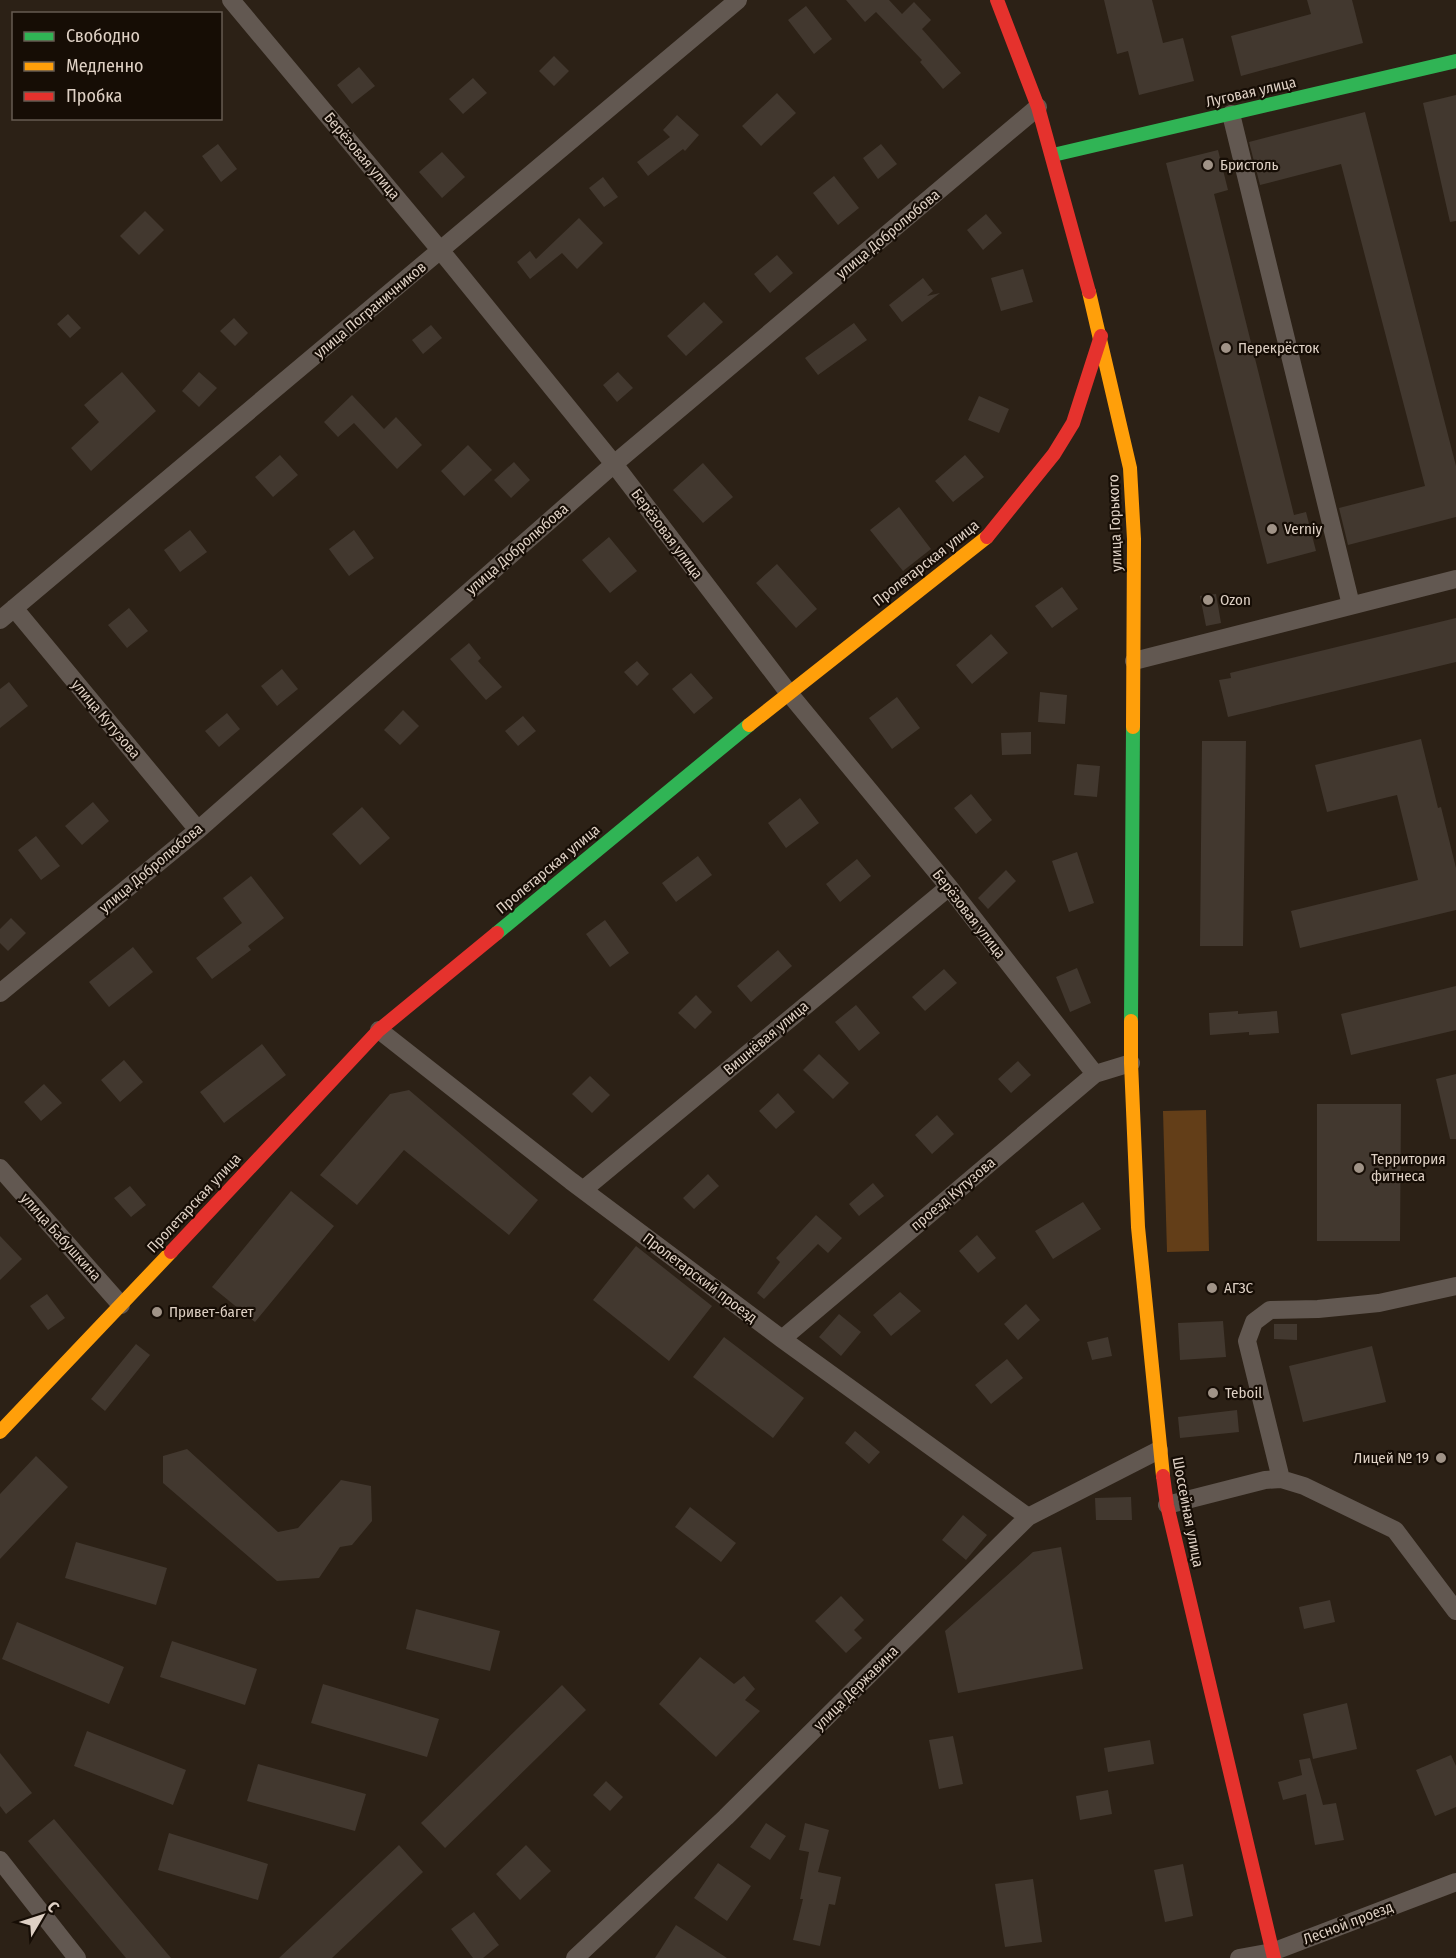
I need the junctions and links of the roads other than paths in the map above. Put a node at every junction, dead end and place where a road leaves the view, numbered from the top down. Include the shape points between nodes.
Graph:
1 (231, 0) edge
2 (738, 0) edge
3 (997, 0) edge
4 (1456, 61) edge
5 (1038, 107) junction
6 (1231, 114) junction
7 (1053, 155) junction
8 (441, 250) junction
9 (1101, 335) junction
10 (614, 464) junction
11 (1456, 579) edge
12 (1351, 605) junction
13 (7, 614) edge
14 (1134, 661) junction
15 (788, 692) junction
16 (198, 830) junction
17 (949, 887) junction
18 (0, 993) edge
19 (379, 1030) junction
20 (1131, 1063) junction
21 (1095, 1074) junction
22 (0, 1168) edge
23 (583, 1190) junction
24 (1456, 1286) edge
25 (121, 1305) junction
26 (782, 1339) junction
27 (0, 1432) edge
28 (1159, 1450) junction
29 (1281, 1479) junction
30 (1167, 1505) junction
31 (1029, 1516) junction
32 (1456, 1611) edge
33 (0, 1860) edge
34 (1456, 1882) edge
35 (1273, 1955) edge
36 (77, 1958) edge
37 (575, 1958) edge
38 (1239, 1958) edge

1 - 8 street, Берёзовая улица
2 - 8 street, улица Пограничников
3 - 5 main road, улица Горького
4 - 6 main road, Луговая улица
5 - 7 main road, улица Горького
5 - 10 street, улица Добролюбова
6 - 7 main road, Луговая улица
6 - 12 street
7 - 9 main road, улица Горького
8 - 10 street, Берёзовая улица
8 - 13 street, улица Пограничников
9 - 14 main road, улица Горького via 1130,468
9 - 15 main road, Пролетарская улица via 1073,423 1054,454 992,533
10 - 15 street, Берёзовая улица
10 - 16 street, улица Добролюбова
11 - 12 street
12 - 14 street
13 - 16 street, улица Кутузова
14 - 20 main road, улица Горького
15 - 17 street, Берёзовая улица
15 - 19 main road, Пролетарская улица
16 - 18 street, улица Добролюбова
17 - 21 street, Берёзовая улица
17 - 23 street, Вишнёвая улица
19 - 23 street, Пролетарский проезд
19 - 25 main road, Пролетарская улица
20 - 21 street, проезд Кутузова
20 - 28 main road, Шоссейная улица via 1138,1227
21 - 26 street, проезд Кутузова
22 - 25 street, улица Бабушкина
23 - 26 street, Пролетарский проезд
24 - 29 street via 1379,1303 1270,1310 1254,1323 1247,1341
25 - 27 main road, Пролетарская улица
26 - 31 street, Пролетарский проезд
28 - 30 main road, Шоссейная улица
28 - 31 street, улица Державина
29 - 30 street
29 - 32 street via 1304,1486 1395,1530
30 - 35 main road, Шоссейная улица
31 - 37 street, улица Державина via 726,1817
33 - 36 street
34 - 35 street, Лесной проезд
35 - 38 street, Лесной проезд

